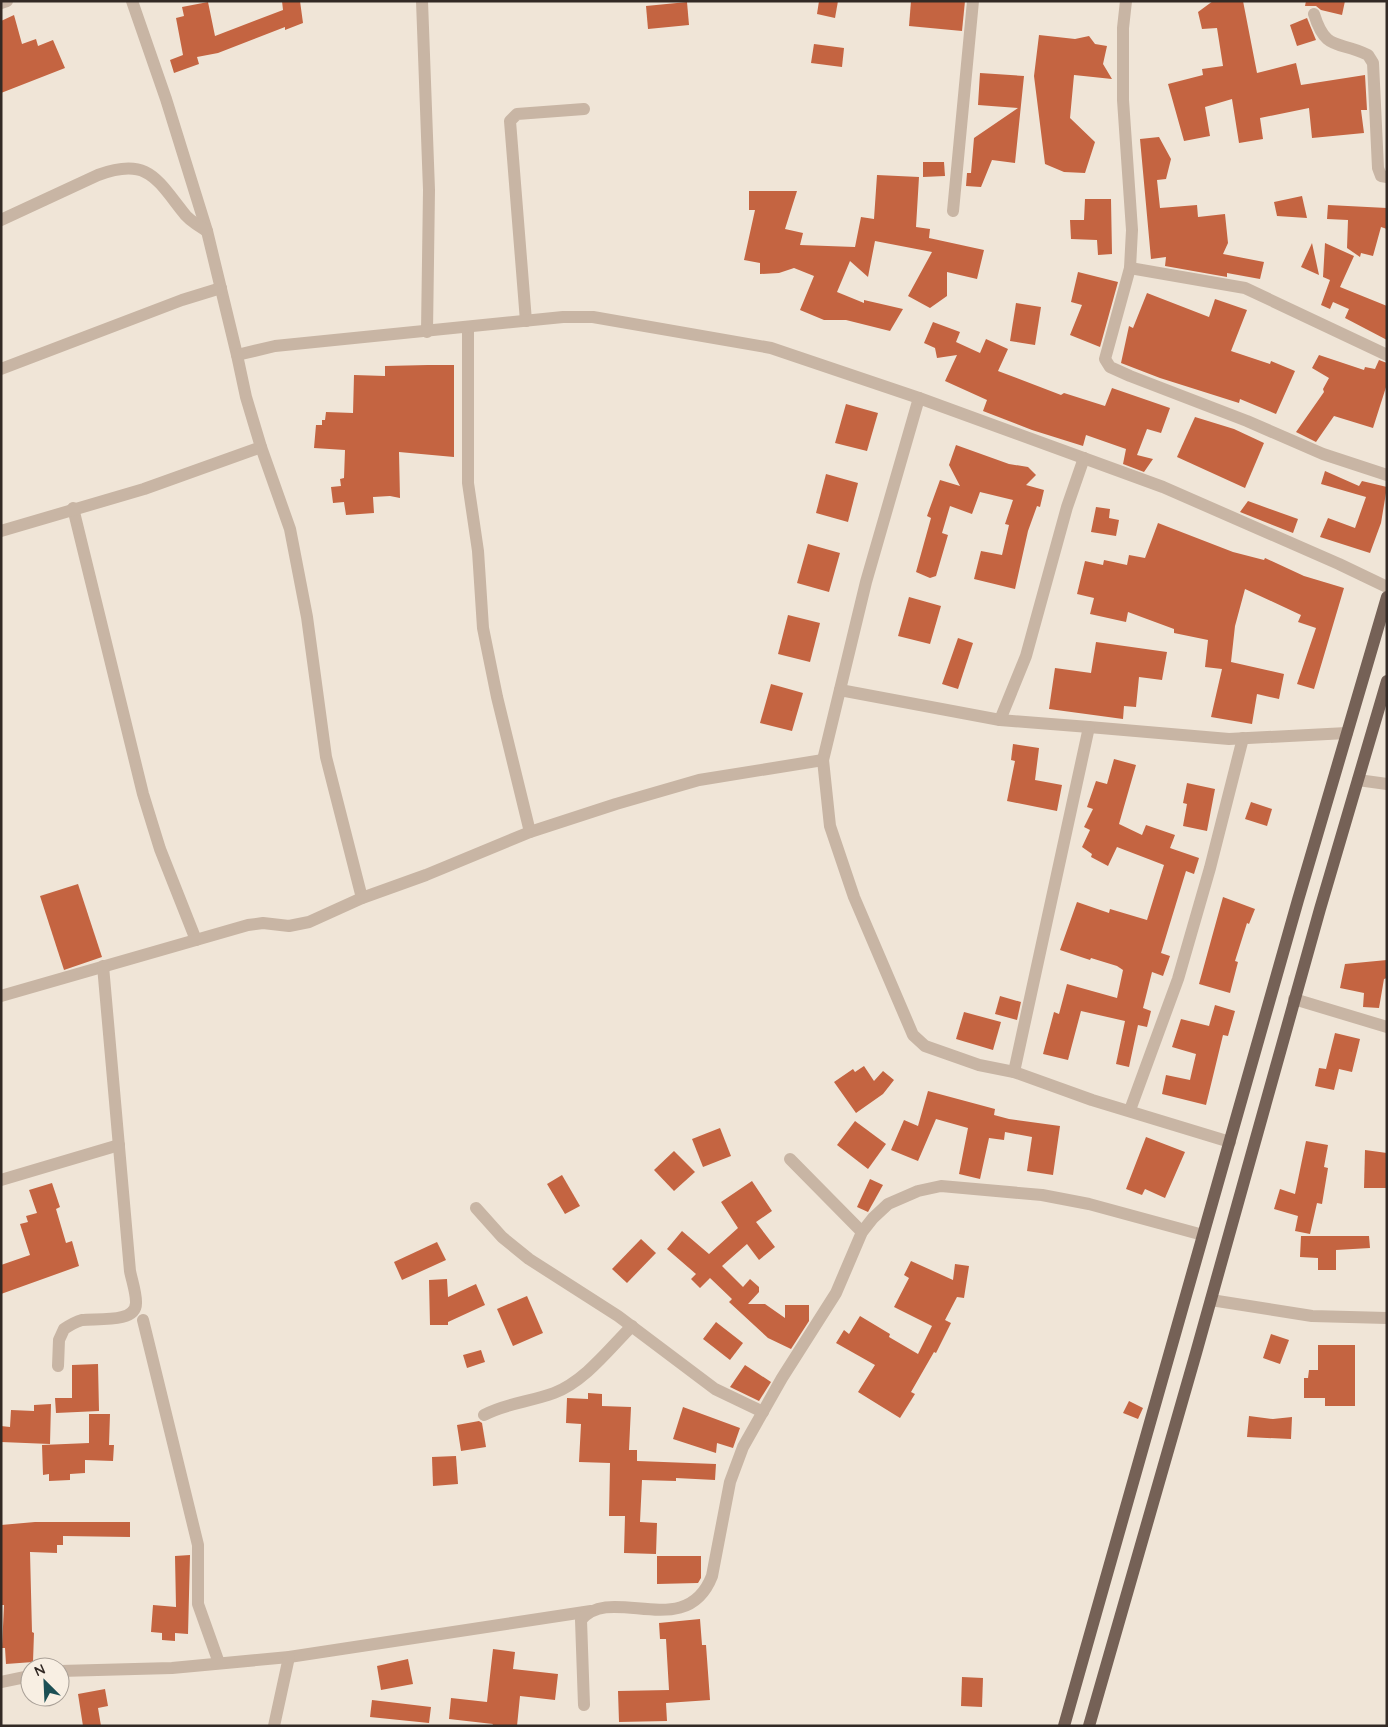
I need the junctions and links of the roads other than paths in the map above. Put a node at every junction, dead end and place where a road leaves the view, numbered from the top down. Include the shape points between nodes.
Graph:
1 (7, 1) edge
2 (132, 1) edge
3 (422, 1) edge
4 (973, 1) edge
5 (1126, 1) edge
6 (1, 4) edge
7 (1314, 14) dead end
8 (584, 109) dead end
9 (1387, 177) edge
10 (953, 211) dead end
11 (1, 220) edge
12 (207, 232) junction
13 (1130, 268) junction
14 (220, 288) junction
15 (526, 321) junction
16 (468, 327) junction
17 (427, 332) junction
18 (237, 354) junction
19 (1387, 355) edge
20 (1, 369) edge
21 (919, 398) junction
22 (261, 446) junction
23 (1084, 458) junction
24 (1387, 475) edge
25 (74, 508) junction
26 (1, 531) edge
27 (1387, 588) edge
28 (1387, 598) edge
29 (1387, 681) edge
30 (840, 690) junction
31 (1000, 720) junction
32 (1089, 728) junction
33 (1347, 732) junction
34 (1243, 738) junction
35 (823, 760) junction
36 (1358, 780) junction
37 (1387, 784) edge
38 (530, 832) junction
39 (362, 898) junction
40 (196, 940) junction
41 (103, 966) junction
42 (1, 996) edge
43 (1294, 999) junction
44 (1387, 1027) edge
45 (1014, 1072) junction
46 (1130, 1110) junction
47 (1230, 1142) junction
48 (119, 1145) junction
49 (790, 1159) dead end
50 (1, 1180) edge
51 (476, 1208) dead end
52 (862, 1232) junction
53 (1203, 1235) junction
54 (1211, 1300) junction
55 (1387, 1318) edge
56 (143, 1320) dead end
57 (632, 1326) junction
58 (58, 1366) dead end
59 (763, 1412) junction
60 (484, 1416) dead end
61 (592, 1611) junction
62 (289, 1657) junction
63 (219, 1663) junction
64 (70, 1671) edge
65 (20, 1678) edge
66 (1, 1682) edge
67 (584, 1705) dead end
68 (274, 1726) edge
69 (1064, 1726) edge
70 (1089, 1726) edge

1 - 6 street
2 - 12 street
3 - 17 street via 430,190
4 - 10 street
5 - 13 street via 1124,100 1132,230
7 - 9 street via 1325,38 1368,55 1373,63 1378,168 1381,176
8 - 15 street via 517,114 510,121
11 - 12 street via 98,175 112,170 134,169 160,181 183,214
12 - 14 street
13 - 19 street via 1245,288
13 - 24 street via 1114,331 1105,352 1104,359 1110,367 1323,454
14 - 18 street
14 - 20 street
15 - 16 street
15 - 21 street via 593,317 771,348
16 - 17 street
16 - 38 street via 468,483 478,551 483,628 496,697
17 - 18 street via 275,346
18 - 22 street
21 - 23 street
21 - 30 street via 866,582
22 - 25 street via 166,481
22 - 39 street via 290,529 308,617 326,757
23 - 27 street via 1163,487
23 - 31 street via 1026,656
25 - 26 street
25 - 40 street via 143,794 160,849
28 - 33 main road
29 - 36 main road
30 - 31 street
30 - 35 street
31 - 32 street
32 - 34 street
32 - 45 street
33 - 34 street
33 - 47 main road
34 - 46 street via 1178,979
35 - 38 street via 699,780
35 - 45 street via 830,826 854,897 913,1035 925,1046
36 - 37 street
36 - 43 main road
38 - 39 street
39 - 40 street via 309,922 289,926 248,925
40 - 41 street
41 - 42 street
41 - 48 street
43 - 44 street
43 - 54 main road
45 - 46 street
46 - 47 street
47 - 53 main road
48 - 50 street
48 - 58 street via 130,1271 137,1303 126,1316 83,1320 64,1328 59,1340
49 - 52 street
51 - 57 street via 502,1237 529,1259
52 - 53 street via 888,1204 918,1191 941,1186 1042,1195 1089,1204
52 - 59 street via 836,1293
53 - 69 main road
54 - 55 street via 1312,1316
54 - 70 main road
56 - 63 street via 198,1545 198,1604
57 - 59 street via 714,1390
57 - 60 street via 570,1384 555,1393 496,1409
59 - 61 street via 730,1482 712,1576 706,1590 691,1603 669,1609 599,1607
61 - 62 street
61 - 67 street via 581,1620 580,1627
62 - 63 street
62 - 68 street
63 - 64 street via 172,1668
65 - 66 street

